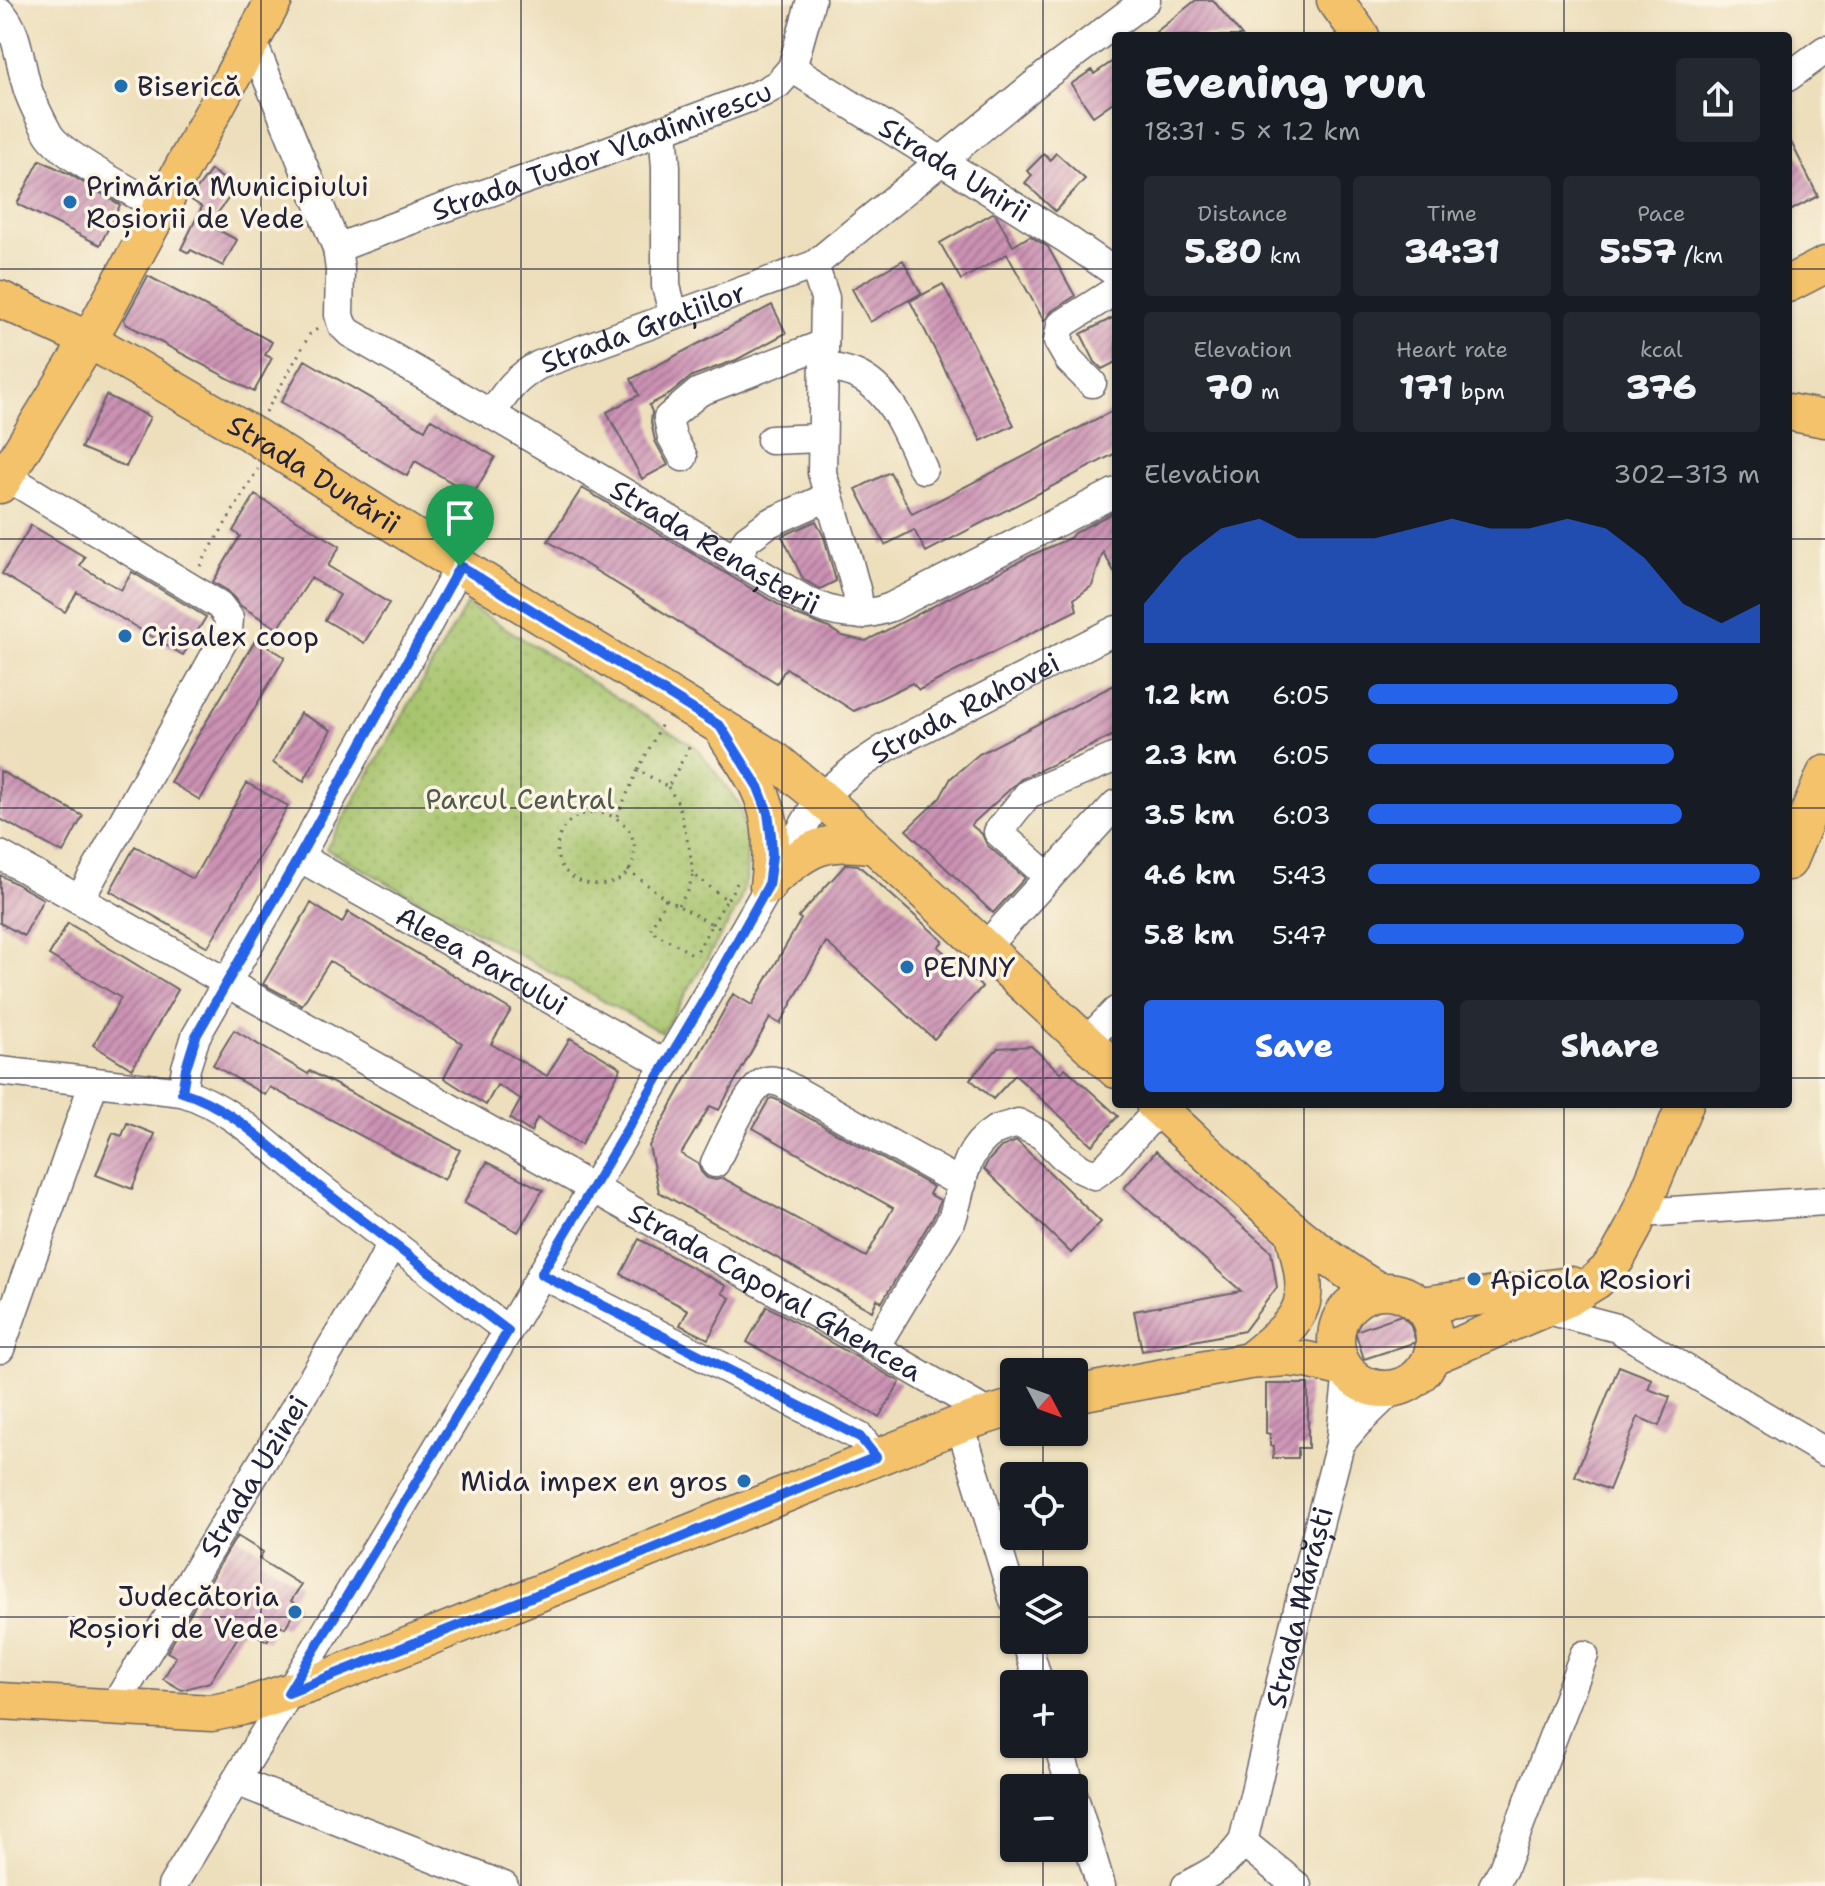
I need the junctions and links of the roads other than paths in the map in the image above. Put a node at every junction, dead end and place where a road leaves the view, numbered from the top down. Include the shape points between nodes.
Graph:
1 (274, 0) edge
2 (811, 0) edge
3 (1146, 0) edge
4 (1335, 0) edge
5 (0, 12) edge
6 (1358, 32) edge
7 (252, 41) junction
8 (1825, 50) edge
9 (792, 68) junction
10 (1792, 74) edge
11 (663, 130) junction
12 (940, 161) junction
13 (161, 208) junction
14 (337, 248) junction
15 (814, 265) junction
16 (1825, 265) edge
17 (1112, 270) edge
18 (1792, 282) edge
19 (1112, 293) edge
20 (0, 299) edge
21 (674, 316) junction
22 (89, 340) junction
23 (824, 355) junction
24 (1092, 383) dead end
25 (1792, 413) edge
26 (491, 414) junction
27 (1825, 419) edge
28 (821, 438) junction
29 (771, 440) dead end
30 (683, 457) dead end
31 (923, 469) dead end
32 (3, 481) edge
33 (1112, 494) edge
34 (828, 497) junction
35 (735, 560) junction
36 (460, 566) junction
37 (860, 615) junction
38 (1112, 632) edge
39 (713, 722) junction
40 (1112, 759) edge
41 (1825, 774) edge
42 (820, 797) junction
43 (1112, 808) edge
44 (875, 846) junction
45 (1792, 852) edge
46 (0, 855) edge
47 (299, 857) junction
48 (1049, 877) junction
49 (769, 885) junction
50 (80, 899) junction
51 (985, 947) junction
52 (227, 982) junction
53 (1112, 1015) edge
54 (1086, 1042) junction
55 (665, 1064) junction
56 (1112, 1066) edge
57 (0, 1071) edge
58 (94, 1082) junction
59 (182, 1092) junction
60 (1155, 1108) edge
61 (1157, 1108) edge
62 (1683, 1108) edge
63 (715, 1163) dead end
64 (962, 1184) junction
65 (592, 1188) junction
66 (1825, 1201) edge
67 (1641, 1213) junction
68 (1293, 1230) junction
69 (392, 1243) junction
70 (541, 1274) junction
71 (1596, 1281) junction
72 (1379, 1291) junction
73 (1419, 1305) junction
74 (1544, 1309) junction
75 (1344, 1312) junction
76 (1617, 1328) junction
77 (508, 1331) junction
78 (875, 1347) junction
79 (0, 1349) edge
80 (1431, 1357) junction
81 (1249, 1361) junction
82 (1346, 1370) junction
83 (1394, 1388) junction
84 (1088, 1391) edge
85 (987, 1415) edge
86 (1340, 1444) junction
87 (1825, 1452) edge
88 (876, 1457) junction
89 (1009, 1566) edge
90 (1584, 1655) dead end
91 (288, 1693) junction
92 (0, 1701) edge
93 (114, 1707) junction
94 (236, 1781) junction
95 (1243, 1842) junction
96 (1088, 1843) edge
97 (172, 1886) edge
98 (504, 1886) edge
99 (1101, 1886) edge
100 (1186, 1886) edge
101 (1297, 1886) edge
102 (1493, 1886) edge

1 - 7 main road
2 - 9 street, Strada Tudor Vladimirescu
3 - 12 street, Strada Grațiilor
4 - 6 main road
5 - 13 street via 7,18 29,92 49,136 66,153
7 - 13 main road
7 - 14 street
8 - 10 street
9 - 11 street, Strada Tudor Vladimirescu via 762,93
9 - 12 street, Strada Unirii
11 - 14 street, Strada Tudor Vladimirescu
11 - 21 street via 666,286
12 - 15 street, Strada Grațiilor
12 - 17 street, Strada Unirii
13 - 22 main road
14 - 26 street, Strada Renașterii via 342,325
15 - 21 street, Strada Grațiilor
15 - 23 street via 825,298
16 - 18 main road
19 - 24 street via 1061,325 1058,341
20 - 22 main road, Strada Dunării
21 - 26 street, Strada Grațiilor via 522,374
22 - 32 main road
22 - 36 main road, Strada Dunării
23 - 28 street
23 - 30 street via 699,392 668,418
23 - 31 street via 871,384 890,404
25 - 27 main road
26 - 35 street, Strada Renașterii
28 - 29 street
28 - 34 street
32 - 50 street via 188,586 219,605 229,618 228,632
33 - 37 street, Strada Renașterii via 891,607
34 - 35 street via 769,523 747,539
34 - 37 street
35 - 37 street, Strada Renașterii via 817,607
36 - 39 main road, Strada Dunării
36 - 47 street
38 - 42 street, Strada Rahovei via 887,747
39 - 42 main road, Strada Dunării via 775,760
39 - 49 main road via 758,787 768,813
40 - 48 street via 1028,794 998,832
41 - 45 main road
42 - 44 main road, Strada Dunării
42 - 49 street
43 - 48 street
44 - 49 main road via 821,846 804,853
44 - 51 main road, Strada Dunării
46 - 50 street, Strada Caporal Ghencea
47 - 52 street
47 - 55 street, Aleea Parcului
48 - 51 street
49 - 55 street
50 - 52 street, Strada Caporal Ghencea
51 - 54 main road, Strada Dunării
52 - 59 street via 196,1036
52 - 65 street, Strada Caporal Ghencea
53 - 54 street
54 - 56 main road, Strada Dunării
55 - 65 street
57 - 58 street
58 - 59 street
58 - 79 street
59 - 69 street via 223,1109
60 - 64 street via 1094,1175 1018,1123 995,1131 978,1145 966,1162
61 - 68 main road
62 - 67 main road
63 - 64 street via 751,1094 772,1080
64 - 78 street via 952,1219
65 - 70 street
65 - 78 street, Strada Caporal Ghencea
66 - 67 street
67 - 71 main road via 1617,1258
68 - 72 main road
68 - 75 main road
68 - 81 main road via 1303,1299 1286,1329
69 - 77 street
69 - 93 street, Strada Uzinei
70 - 77 street
70 - 88 street via 860,1437
71 - 73 main road
71 - 74 main road
71 - 76 street
72 - 73 main road via 1394,1291
72 - 75 main road
73 - 80 main road via 1433,1329
74 - 76 street
74 - 80 main road
75 - 81 main road
75 - 82 main road via 1335,1342
76 - 87 street
77 - 91 street
78 - 85 street, Strada Caporal Ghencea
80 - 83 main road via 1409,1382
81 - 82 main road via 1287,1358
81 - 84 main road
82 - 83 main road via 1367,1386
82 - 86 street, Strada Mărăști
83 - 86 street
85 - 88 main road
85 - 89 street
86 - 95 street, Strada Mărăști
88 - 91 main road
90 - 102 street
91 - 93 main road via 212,1713
91 - 94 street
92 - 93 main road
94 - 97 street
94 - 98 street
95 - 100 street via 1219,1870
95 - 101 street
96 - 99 street

